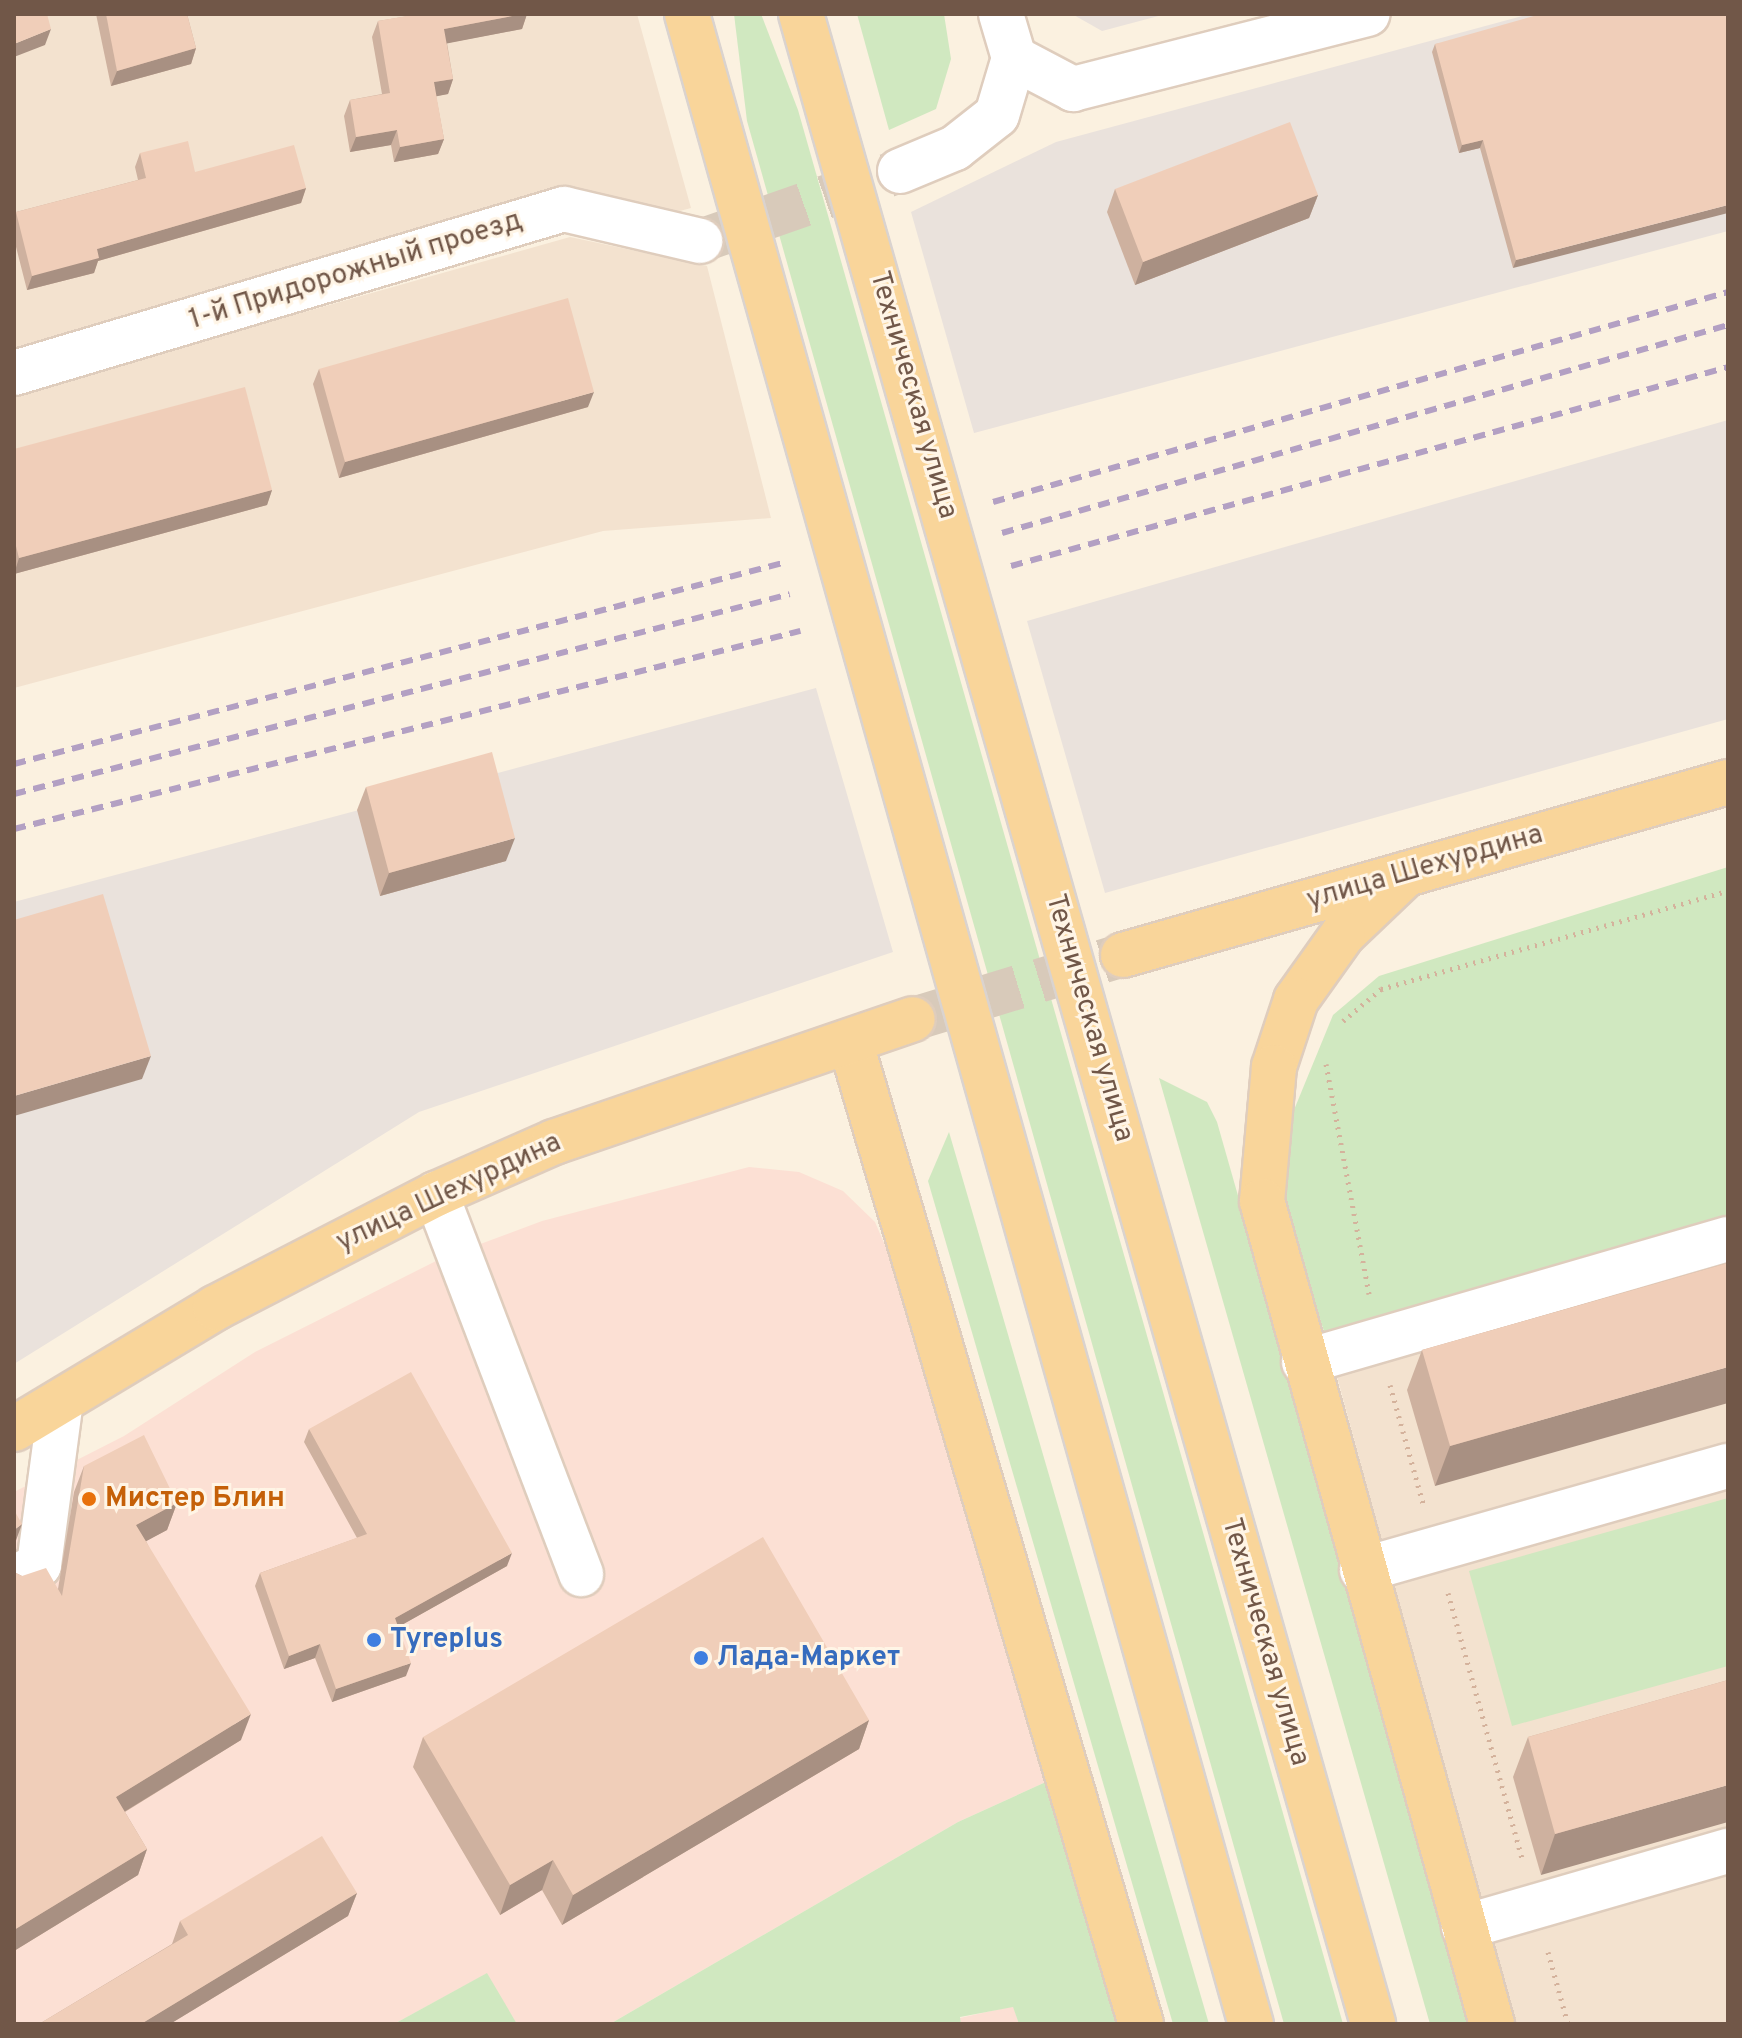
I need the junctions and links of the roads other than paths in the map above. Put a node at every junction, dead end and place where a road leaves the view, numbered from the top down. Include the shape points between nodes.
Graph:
1 (687, 14) edge
2 (801, 14) edge
3 (1001, 14) edge
4 (1368, 14) edge
5 (1014, 58) junction
6 (900, 171) tunnel mouth
7 (700, 241) tunnel mouth
8 (14, 373) edge
9 (1728, 782) edge
10 (1406, 874) junction
11 (1123, 955) tunnel mouth
12 (913, 1019) tunnel mouth
13 (850, 1041) junction
14 (436, 1194) junction
15 (1728, 1239) edge
16 (1304, 1362) junction
17 (61, 1401) junction
18 (14, 1429) edge
19 (1728, 1466) edge
20 (1362, 1570) junction
21 (581, 1574) dead end
22 (14, 1578) edge
23 (1728, 1851) edge
24 (1464, 1927) junction
25 (1141, 2024) edge
26 (1251, 2024) edge
27 (1373, 2024) edge
28 (1492, 2024) edge

1 - 26 main road, bridge
2 - 27 main road, Техническая улица, bridge
3 - 5 street
4 - 5 street via 1073,89
5 - 6 street via 997,115 955,148
7 - 8 street, 1-й Придорожный проезд via 564,209
9 - 10 main road, улица Шехурдина
10 - 11 main road, улица Шехурдина
10 - 16 main road via 1343,934 1296,1000 1274,1067 1262,1201
12 - 13 main road, улица Шехурдина
13 - 14 main road, улица Шехурдина via 554,1142
13 - 25 main road
14 - 17 main road, улица Шехурдина via 215,1308
14 - 21 street
15 - 16 street
16 - 20 main road
17 - 18 main road, улица Шехурдина
17 - 22 street via 39,1565
19 - 20 street
20 - 24 main road
23 - 24 street
24 - 28 main road

